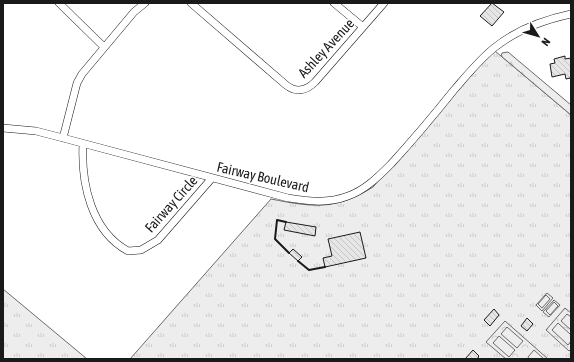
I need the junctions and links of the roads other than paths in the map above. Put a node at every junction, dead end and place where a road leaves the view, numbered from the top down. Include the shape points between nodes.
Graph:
1 (59, 3) edge
2 (145, 3) edge
3 (191, 3) edge
4 (334, 3) edge
5 (384, 3) edge
6 (571, 14) edge
7 (363, 27) junction
8 (104, 46) junction
9 (3, 128) edge
10 (63, 138) junction
11 (83, 144) junction
12 (212, 178) junction

1 - 8 street
2 - 8 street
3 - 7 street, Ashley Avenue via 293,90 301,90 315,82
4 - 7 street
5 - 7 street, Ashley Avenue
6 - 12 street, Fairway Boulevard via 528,27 493,49 397,157 360,191 336,200 312,202
8 - 10 street via 88,64 77,83
9 - 10 street, Fairway Boulevard via 36,131
10 - 11 street, Fairway Boulevard
11 - 12 street, Fairway Boulevard
11 - 12 street, Fairway Circle via 85,181 95,215 111,239 128,252 141,250 158,240

